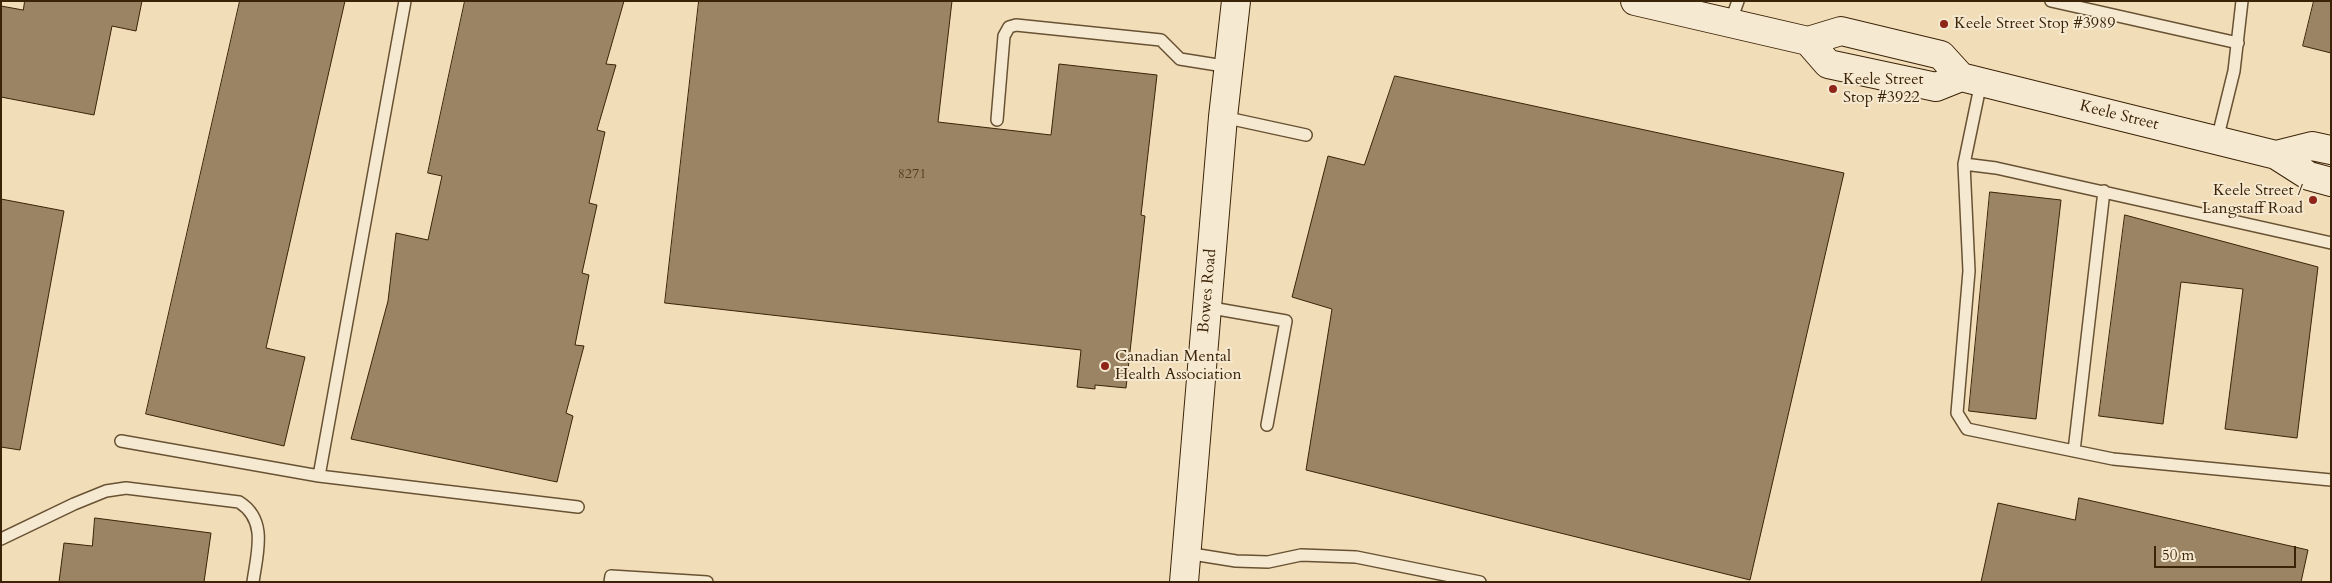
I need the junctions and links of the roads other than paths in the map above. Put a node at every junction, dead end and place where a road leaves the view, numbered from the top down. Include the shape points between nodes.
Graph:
1 (405, 1) edge
2 (1236, 1) edge
3 (1635, 1) edge
4 (2051, 1) edge
5 (2242, 1) edge
6 (1734, 12) edge
7 (2238, 44) junction
8 (1230, 67) junction
9 (1971, 80) junction
10 (1223, 117) junction
11 (997, 120) dead end
12 (1306, 135) dead end
13 (2217, 140) junction
14 (2331, 150) edge
15 (2276, 155) junction
16 (1964, 164) junction
17 (2331, 182) edge
18 (2104, 191) junction
19 (2331, 243) edge
20 (1206, 307) junction
21 (1267, 425) dead end
22 (121, 442) dead end
23 (2074, 451) junction
24 (319, 476) junction
25 (2331, 480) edge
26 (578, 507) dead end
27 (1, 539) edge
28 (1186, 553) junction
29 (253, 582) edge
30 (610, 582) edge
31 (707, 582) edge
32 (1184, 582) edge
33 (1480, 582) edge

1 - 24 lane
2 - 8 main road, Bowes Road
3 - 6 main road
4 - 7 lane
5 - 7 lane
6 - 9 main road via 1808,41 1828,64 1936,87
7 - 13 lane via 2230,94
8 - 10 main road, Bowes Road
8 - 11 lane via 1180,59 1161,40 1016,25 1009,27 1004,36
9 - 13 main road, Keele Street
9 - 16 lane via 1972,121
10 - 12 lane
10 - 20 main road, Bowes Road
13 - 15 main road, Keele Street
14 - 15 main road, Keele Street via 2312,146
15 - 17 main road, Keele Street via 2308,176
16 - 18 lane
16 - 23 lane via 1969,272 1957,413 1967,429
18 - 19 lane
18 - 23 lane
20 - 21 lane via 1286,321
20 - 28 main road, Bowes Road
22 - 24 lane
23 - 25 lane via 2113,459
24 - 26 lane
27 - 29 lane via 106,491 126,488 239,502 250,509 257,523 258,547
28 - 32 main road, Bowes Road
28 - 33 lane via 1268,562 1301,555 1356,557
30 - 31 lane via 611,576

